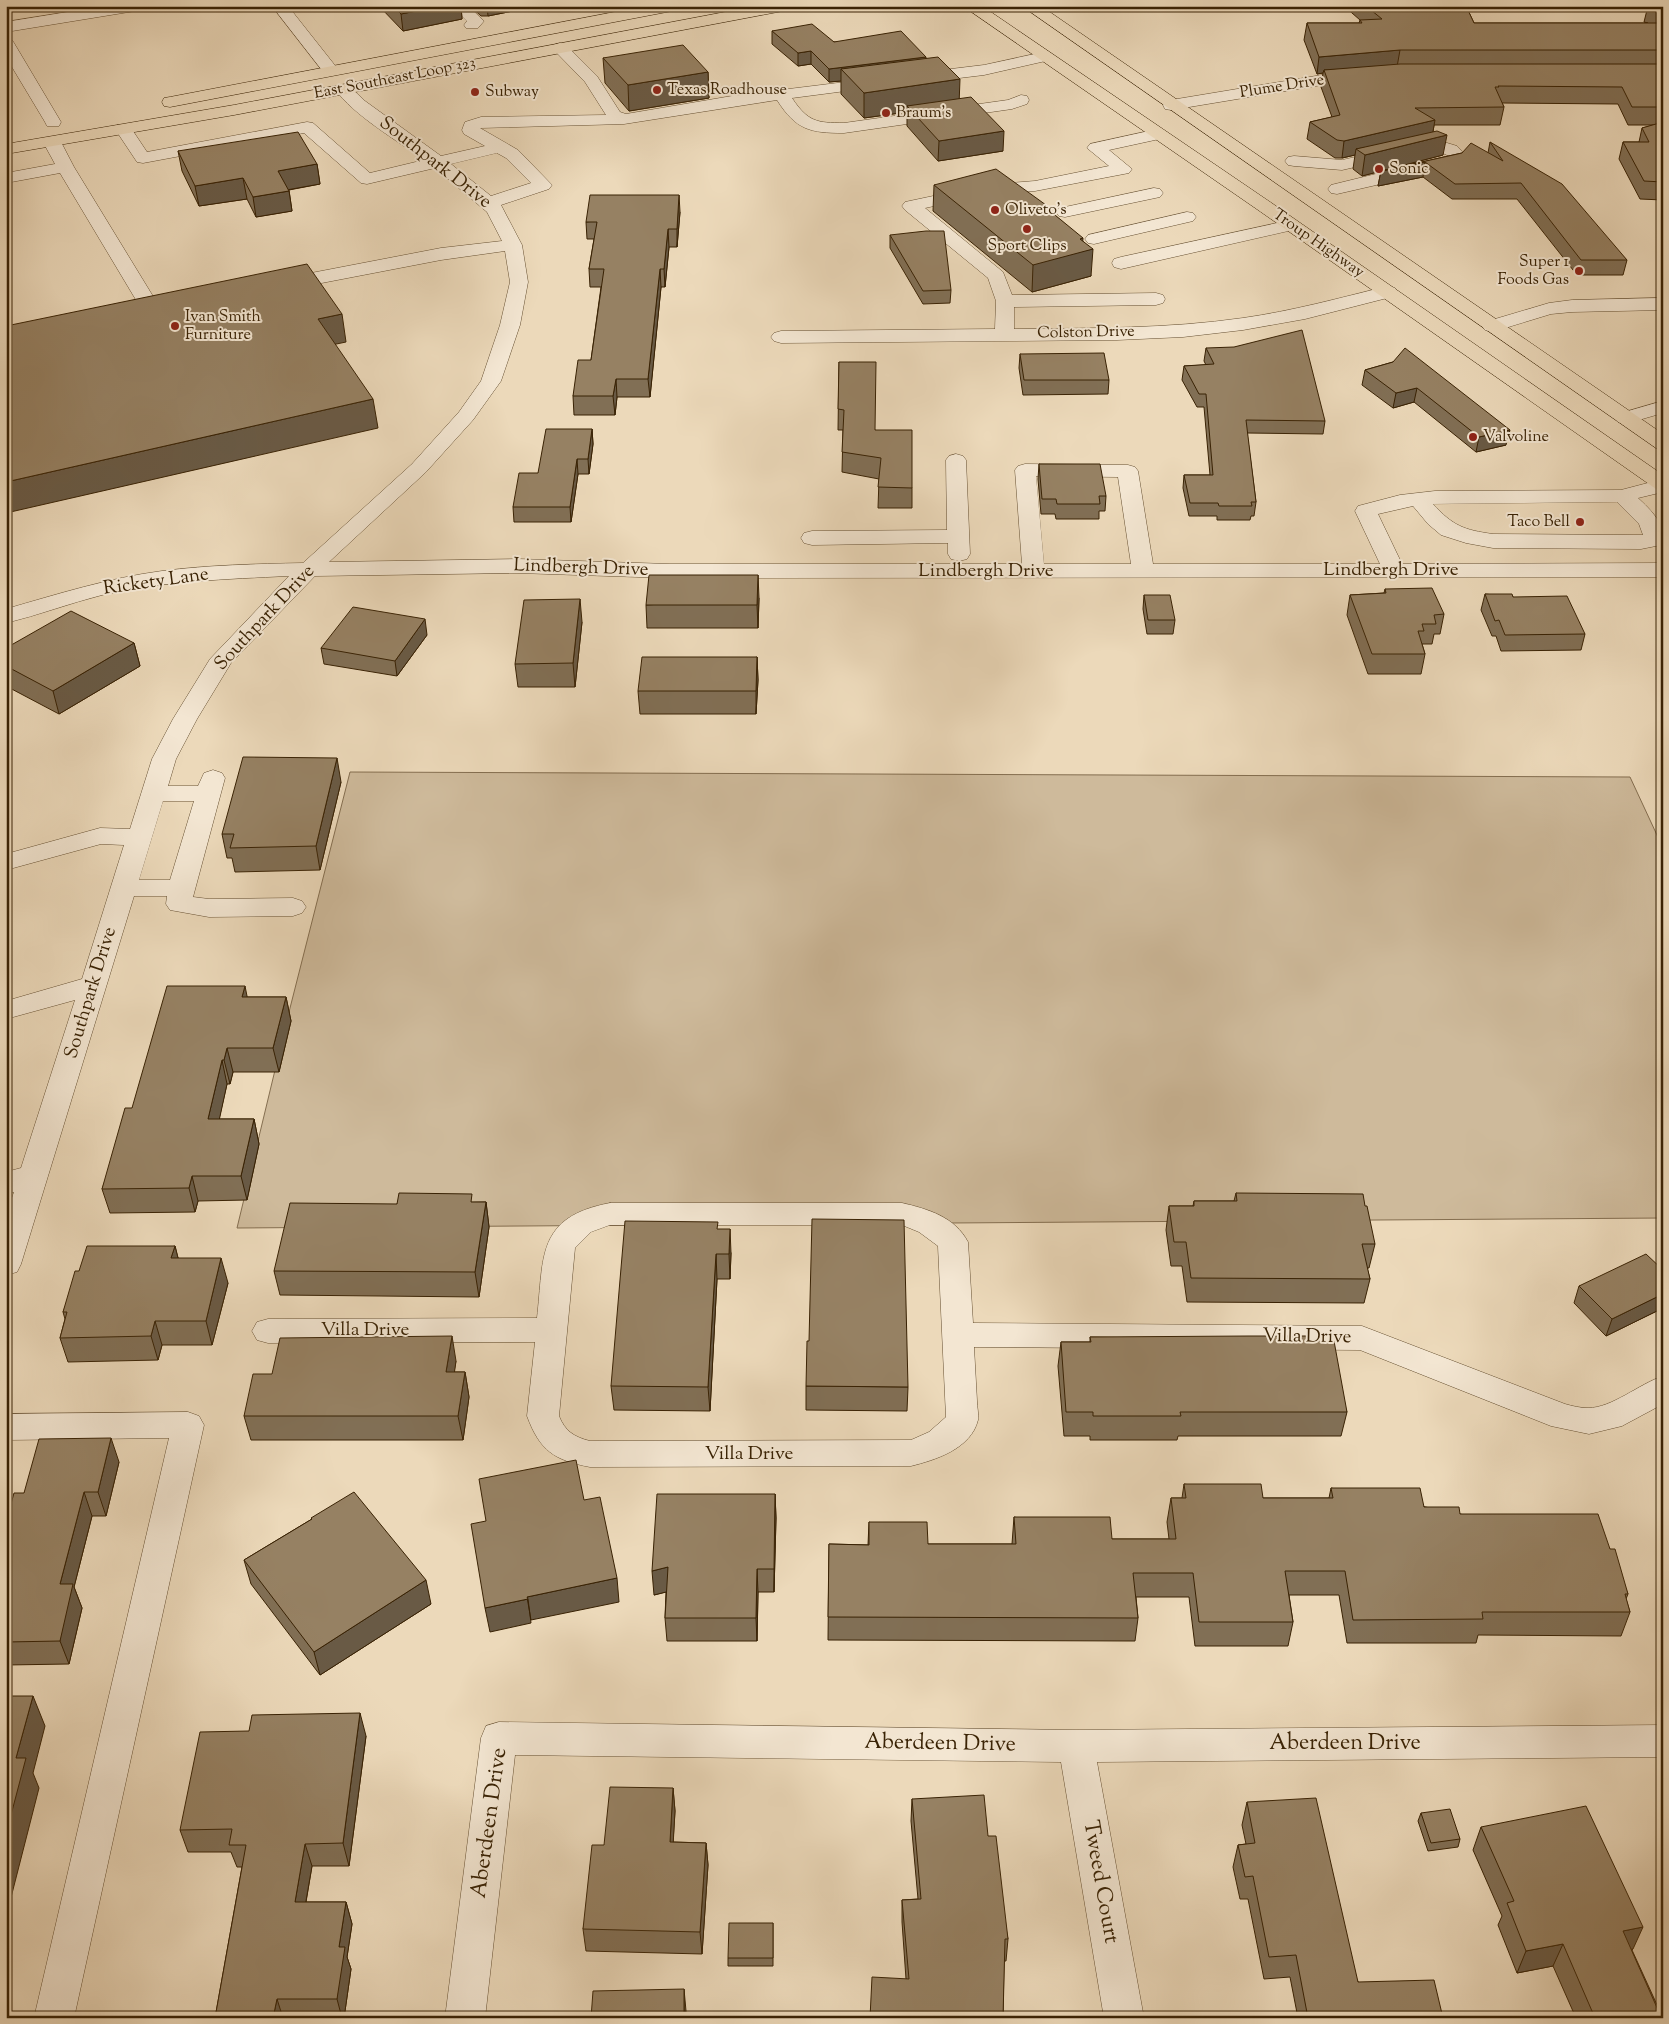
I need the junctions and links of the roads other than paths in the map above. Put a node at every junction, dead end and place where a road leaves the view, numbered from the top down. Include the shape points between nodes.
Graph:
1 (135, 6) edge
2 (280, 6) edge
3 (460, 6) edge
4 (672, 6) edge
5 (783, 6) edge
6 (1030, 6) edge
7 (964, 7) edge
8 (1048, 14) edge
9 (472, 25) dead end
10 (6, 27) edge
11 (6, 43) edge
12 (560, 48) junction
13 (1044, 57) junction
14 (1377, 76) edge
15 (337, 80) junction
16 (782, 95) junction
17 (1021, 100) dead end
18 (154, 105) dead end
19 (1171, 105) junction
20 (72, 119) dead end
21 (624, 119) junction
22 (53, 122) junction
23 (34, 126) dead end
24 (123, 129) junction
25 (1158, 134) junction
26 (52, 142) junction
27 (500, 147) junction
28 (6, 150) edge
29 (1294, 161) dead end
30 (437, 162) junction
31 (65, 167) junction
32 (6, 178) edge
33 (1337, 189) dead end
34 (1154, 193) dead end
35 (488, 203) junction
36 (1065, 212) dead end
37 (1187, 217) dead end
38 (1291, 225) junction
39 (1094, 239) dead end
40 (512, 245) junction
41 (267, 288) edge
42 (1388, 292) junction
43 (1156, 299) junction
44 (1006, 301) junction
45 (1663, 304) edge
46 (171, 307) edge
47 (1492, 326) junction
48 (1177, 331) junction
49 (1004, 335) junction
50 (781, 337) dead end
51 (1663, 407) edge
52 (1625, 418) junction
53 (1663, 444) edge
54 (956, 460) dead end
55 (1663, 485) edge
56 (1622, 496) junction
57 (1418, 498) junction
58 (959, 536) junction
59 (812, 538) dead end
60 (309, 569) junction
61 (1394, 570) junction
62 (1663, 570) edge
63 (960, 571) junction
64 (1034, 571) junction
65 (1143, 571) junction
66 (6, 616) edge
67 (153, 794) junction
68 (140, 837) junction
69 (6, 862) edge
70 (124, 888) junction
71 (181, 888) junction
72 (292, 907) dead end
73 (94, 985) junction
74 (6, 1010) edge
75 (20, 1180) edge
76 (6, 1264) edge
77 (551, 1330) junction
78 (268, 1331) dead end
79 (958, 1335) junction
80 (1663, 1389) edge
81 (6, 1427) edge
82 (1663, 1741) edge
83 (1076, 1746) junction
84 (54, 2018) edge
85 (465, 2018) edge
86 (1124, 2018) edge

1 - 10 street
2 - 15 street, Southpark Drive
3 - 9 street via 476,21
4 - 15 highway, East Southeast Loop 323
5 - 12 highway, East Southeast Loop 323
6 - 8 highway, Troup Highway
7 - 13 highway, Troup Highway via 995,23
8 - 19 highway, Troup Highway
11 - 22 street
12 - 15 highway, East Southeast Loop 323
12 - 21 street via 591,79 614,115
13 - 16 street via 984,70
13 - 25 highway, Troup Highway
14 - 19 street, Plume Drive via 1328,79
15 - 18 highway, East Southeast Loop 323
15 - 24 highway, East Southeast Loop 323
15 - 30 street, Southpark Drive via 359,105
16 - 17 street via 793,112 808,125 844,128 1012,104
16 - 21 street
19 - 47 highway, Troup Highway
20 - 22 highway
21 - 27 street via 481,122 471,126 470,130
22 - 23 highway
24 - 26 highway, East Southeast Loop 323
24 - 30 street via 143,158 307,127 367,179
25 - 38 highway, Troup Highway
25 - 44 street via 1096,148 1123,169 1035,186 985,190 911,206 996,276
26 - 28 highway, East Southeast Loop 323
26 - 31 street
27 - 30 street
27 - 35 street via 512,154 543,185
29 - 33 street via 1342,165 1426,144 1446,146 1458,157 1453,162
30 - 35 street, Southpark Drive
31 - 32 street
31 - 46 street via 143,312
34 - 36 street
35 - 40 street, Southpark Drive via 495,209
37 - 39 street
38 - 42 highway, Troup Highway
38 - 43 street via 1121,263
40 - 41 street via 440,254
40 - 60 street, Southpark Drive via 519,282 510,325 491,381 466,416 419,468
42 - 48 street, Colston Drive via 1296,315
42 - 55 highway, Troup Highway
43 - 44 street
43 - 48 street via 1167,311
44 - 49 street
45 - 47 street via 1572,306 1549,309
47 - 52 highway, Troup Highway
48 - 49 street, Colston Drive
49 - 50 street, Colston Drive
51 - 52 street
52 - 53 highway, Troup Highway
54 - 58 street
55 - 56 street
56 - 57 street
56 - 57 street via 1653,526 1653,540 1502,541 1471,538 1451,534 1441,527
57 - 61 street via 1366,511
58 - 59 street
58 - 63 street
60 - 63 street, Lindbergh Drive via 527,566 669,571
60 - 66 street, Rickety Lane via 162,578 100,589
60 - 67 street, Southpark Drive via 222,659 164,759
61 - 62 street, Lindbergh Drive
61 - 65 street, Lindbergh Drive
63 - 64 street, Lindbergh Drive
64 - 65 street, Lindbergh Drive
64 - 65 street via 1025,470 1128,471
67 - 68 street, Southpark Drive
67 - 71 street via 212,785
68 - 69 street via 100,836
68 - 70 street, Southpark Drive
70 - 71 street
70 - 73 street, Southpark Drive
71 - 72 street via 179,904 209,908
73 - 74 street
73 - 75 street, Southpark Drive
75 - 76 street, Southpark Drive
77 - 78 street, Villa Drive
77 - 79 street, Villa Drive via 560,1246 578,1224 595,1216 902,1214 921,1218 943,1231 953,1242
77 - 79 street, Villa Drive via 543,1416 557,1443 590,1454 911,1453 930,1448 953,1433 962,1420
79 - 80 street, Villa Drive via 1362,1338 1562,1417 1589,1421 1611,1417
81 - 84 street via 188,1425
82 - 83 street, Aberdeen Drive
83 - 85 street, Aberdeen Drive via 499,1738
83 - 86 street, Tweed Court

